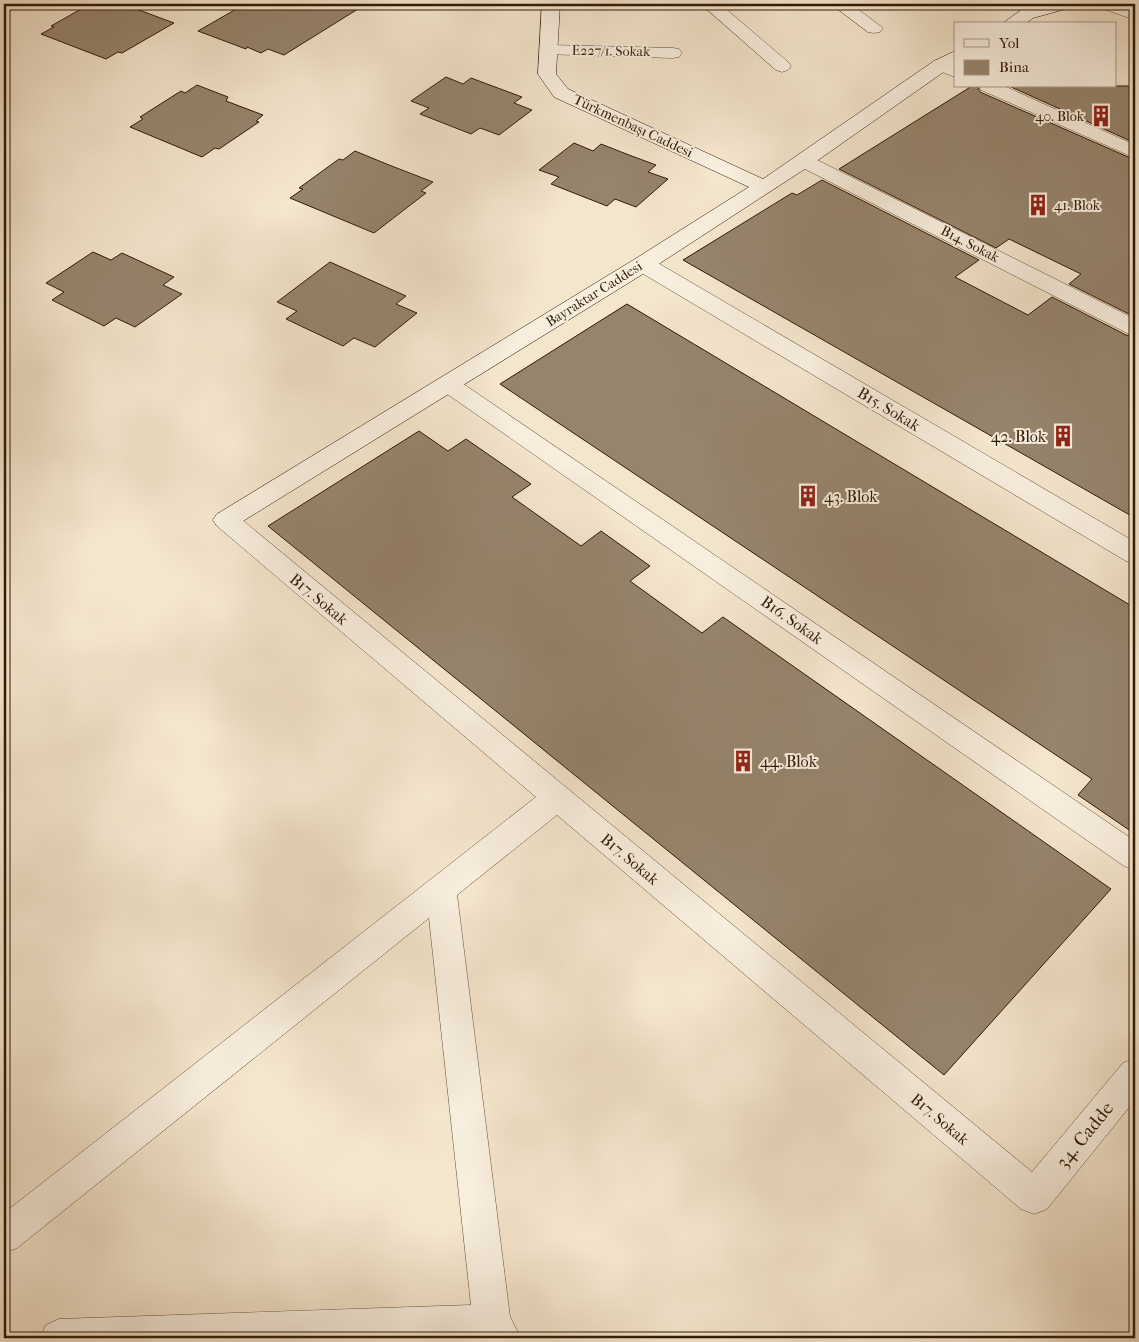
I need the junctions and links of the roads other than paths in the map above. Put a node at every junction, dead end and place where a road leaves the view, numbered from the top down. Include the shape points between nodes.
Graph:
1 (551, 4) edge
2 (710, 4) edge
3 (840, 4) edge
4 (1063, 4) edge
5 (1107, 4) edge
6 (1135, 15) edge
7 (1014, 22) edge
8 (874, 28) dead end
9 (548, 50) junction
10 (673, 53) dead end
11 (950, 64) edge
12 (782, 66) dead end
13 (992, 88) edge
14 (1135, 152) edge
15 (804, 161) junction
16 (762, 186) junction
17 (643, 264) junction
18 (1135, 328) edge
19 (448, 384) junction
20 (226, 520) joint
21 (1135, 554) edge
22 (557, 798) junction
23 (1135, 857) edge
24 (441, 890) junction
25 (1135, 1074) edge
26 (1034, 1197) joint
27 (4, 1235) edge
28 (497, 1330) edge
29 (59, 1338) edge

1 - 9 street, Türkmenbaşı Caddesi
2 - 12 street
3 - 8 street
4 - 7 street via 1027,14
5 - 6 street
9 - 10 street, E227/1. Sokak
9 - 16 street, Türkmenbaşı Caddesi via 547,74 561,93
11 - 15 street, Bayraktar Caddesi
13 - 14 street
15 - 16 street, Bayraktar Caddesi
15 - 18 street, B14. Sokak
16 - 17 street, Bayraktar Caddesi
17 - 19 street, Bayraktar Caddesi
17 - 21 street, B15. Sokak
19 - 20 street, Bayraktar Caddesi
19 - 23 street, B16. Sokak
20 - 22 street, B17. Sokak
22 - 24 street
22 - 26 street, B17. Sokak
24 - 27 street
24 - 28 street
25 - 26 street, 34. Cadde
28 - 29 street

